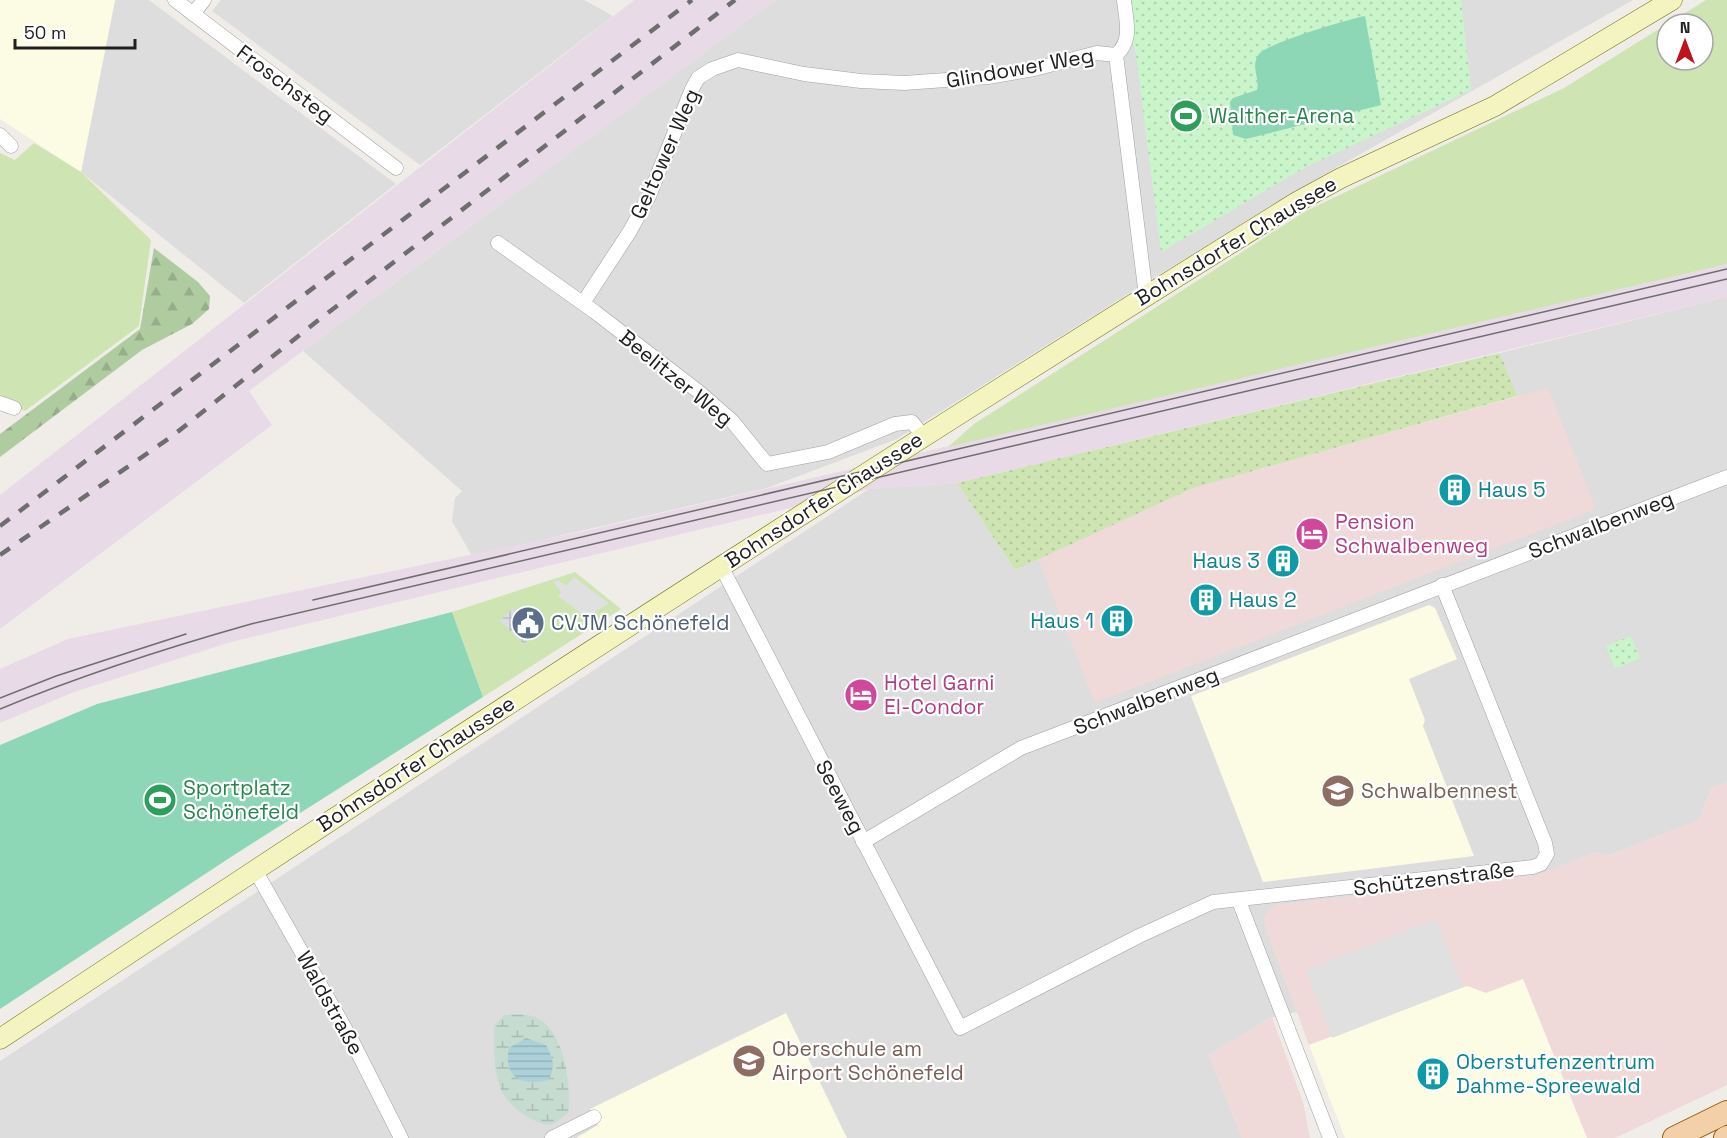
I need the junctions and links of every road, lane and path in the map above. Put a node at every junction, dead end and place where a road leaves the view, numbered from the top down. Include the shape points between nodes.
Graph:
1 (175, 0) edge
2 (204, 0) edge
3 (1124, 0) edge
4 (1672, 0) edge
5 (193, 14) junction
6 (1116, 55) junction
7 (712, 69) joint
8 (0, 135) edge
9 (11, 146) dead end
10 (396, 168) dead end
11 (498, 243) dead end
12 (1146, 296) junction
13 (582, 303) junction
14 (0, 403) edge
15 (14, 408) dead end
16 (923, 436) junction
17 (1727, 477) edge
18 (721, 566) junction
19 (1442, 585) junction
20 (863, 842) junction
21 (255, 870) junction
22 (1239, 901) junction
23 (960, 1028) joint
24 (0, 1039) edge
25 (1727, 1112) edge
26 (594, 1117) dead end
27 (401, 1138) edge
28 (552, 1138) edge
29 (1330, 1138) edge
30 (1674, 1138) edge

1 - 5 street, Froschsteg
2 - 5 street
3 - 6 street, Glindower Weg via 1128,35 1124,48
4 - 12 street, Bohnsdorfer Chaussee via 1496,106 1297,202
5 - 10 street, Froschsteg
6 - 7 street, Glindower Weg via 1097,53 1034,69 949,81 861,81 738,60
6 - 12 street, Glindower Weg
7 - 13 street, Geltower Weg via 698,78 649,196
8 - 9 street
11 - 13 street, Beelitzer Weg
12 - 16 street, Bohnsdorfer Chaussee
13 - 16 street, Beelitzer Weg via 699,392 732,421 767,464 828,452 895,424 912,422
14 - 15 street
16 - 18 street, Bohnsdorfer Chaussee
17 - 19 street, Schwalbenweg
18 - 20 street, Seeweg
18 - 21 street, Bohnsdorfer Chaussee
19 - 20 street, Schwalbenweg via 1021,748
19 - 22 street, Schützenstraße via 1545,843 1547,854 1541,864
20 - 23 street, Seeweg
21 - 24 street, Bohnsdorfer Chaussee
21 - 27 street, Waldstraße via 351,1039
22 - 23 street, Schützenstraße via 1213,902 1187,912
22 - 29 street
25 - 30 main road
26 - 28 street

